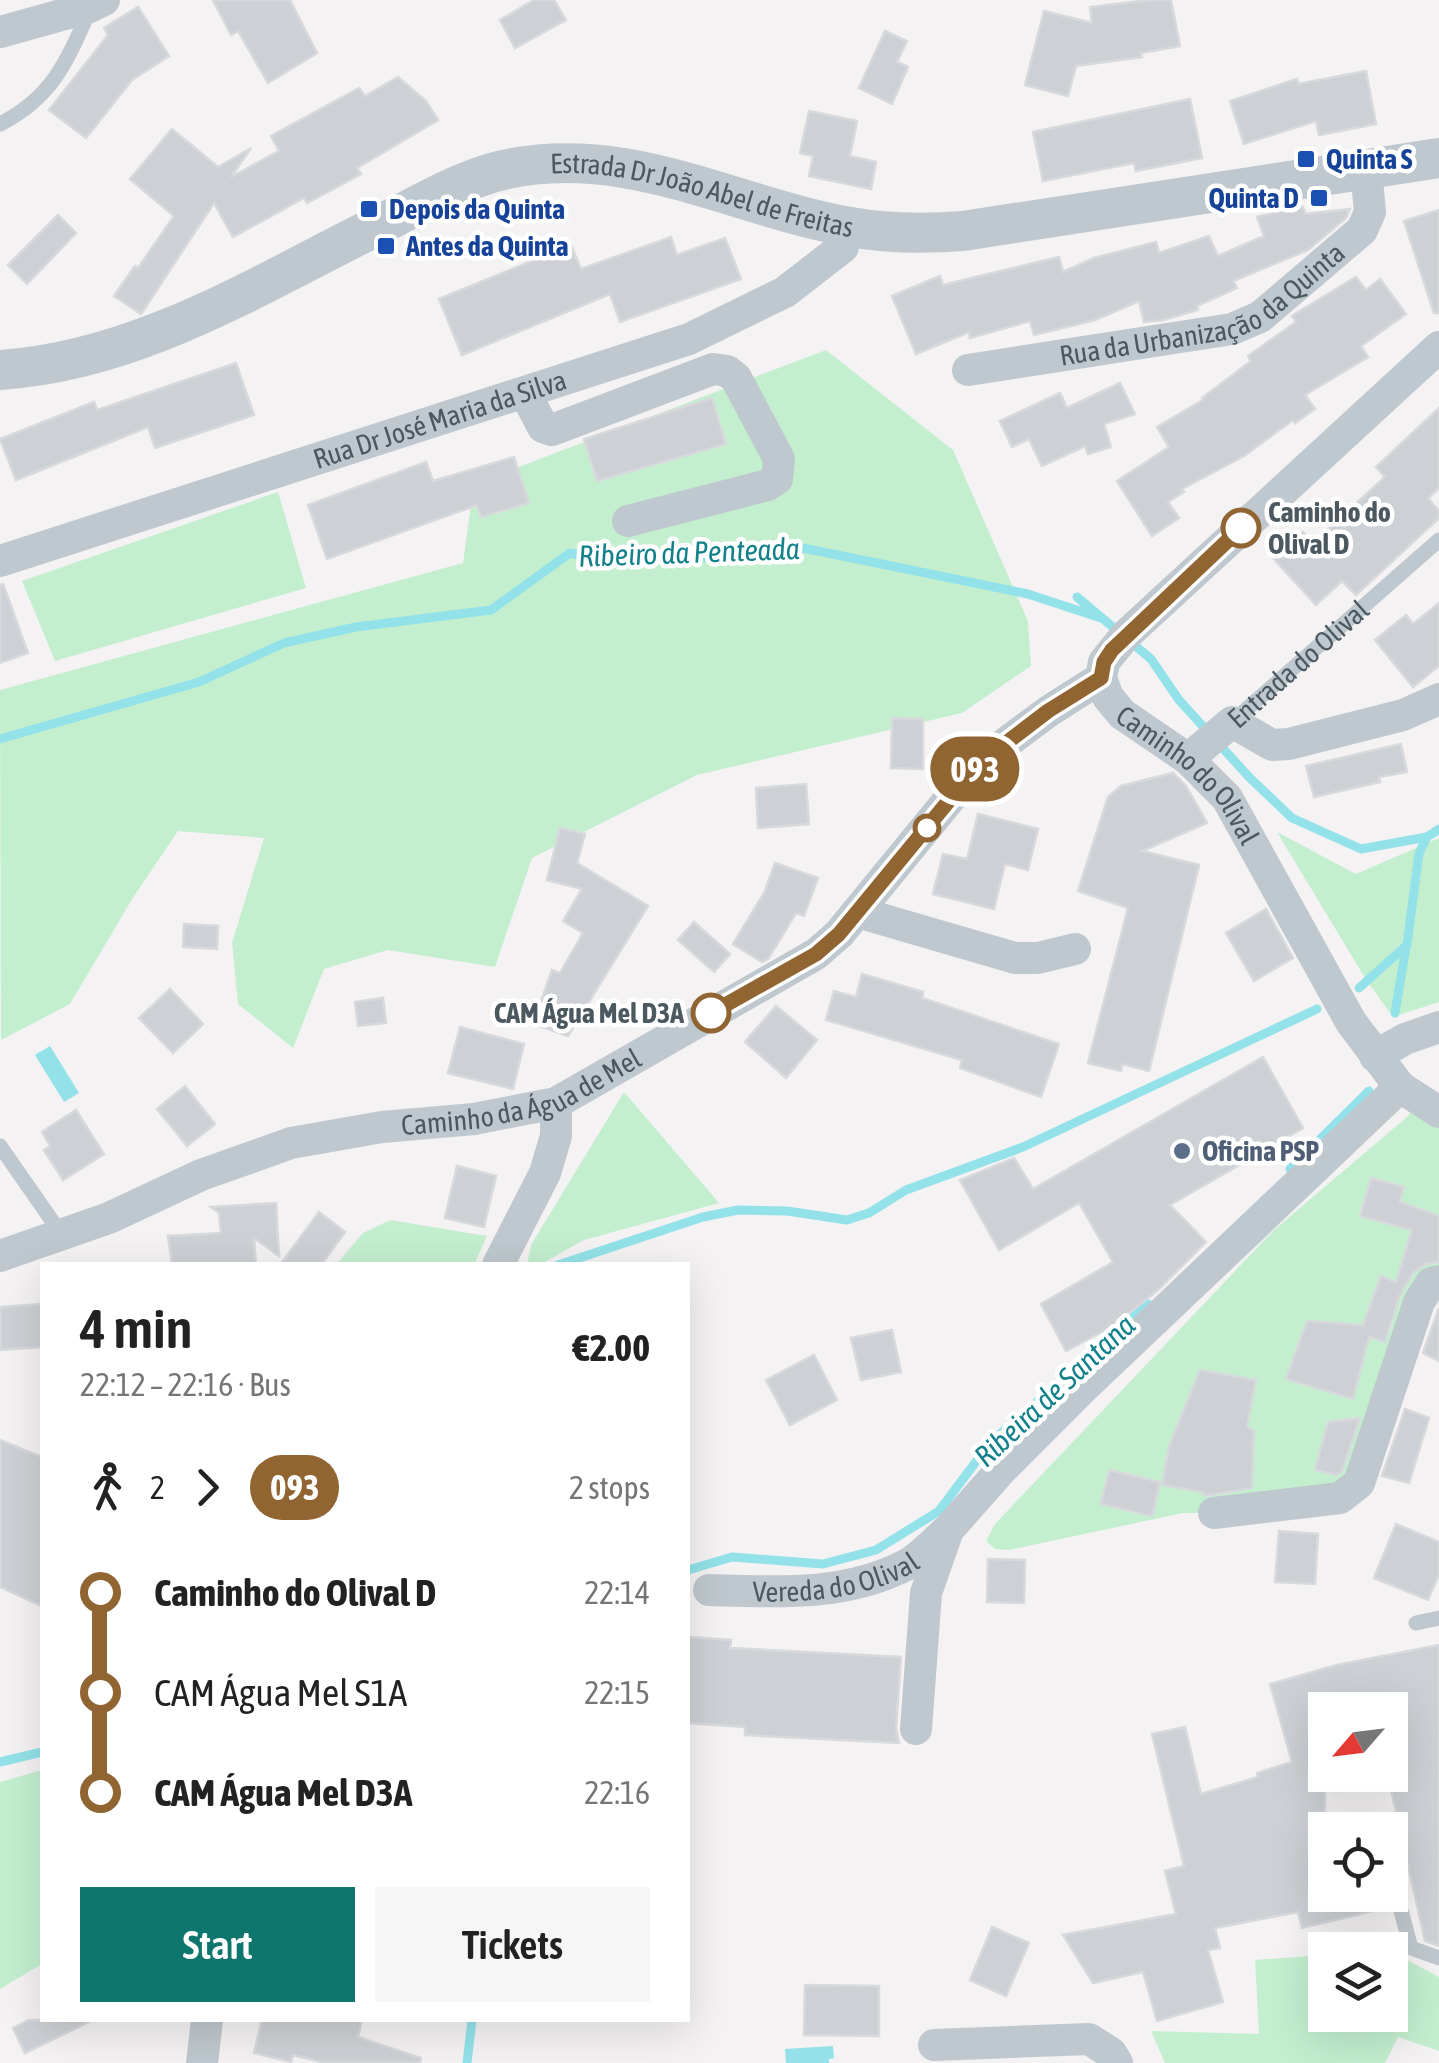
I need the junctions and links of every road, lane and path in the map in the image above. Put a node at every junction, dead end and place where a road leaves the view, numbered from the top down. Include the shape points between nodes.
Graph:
1 (97, 4) edge
2 (0, 32) edge
3 (0, 124) edge
4 (1439, 158) edge
5 (1366, 170) junction
6 (846, 226) junction
7 (1439, 347) edge
8 (0, 370) edge
9 (968, 370) dead end
10 (524, 393) junction
11 (628, 521) dead end
12 (1439, 540) edge
13 (0, 561) edge
14 (1101, 678) junction
15 (1439, 699) edge
16 (1232, 722) junction
17 (1188, 759) junction
18 (857, 912) junction
19 (1075, 949) dead end
20 (1439, 1028) edge
21 (1375, 1056) junction
22 (1400, 1087) junction
23 (556, 1103) junction
24 (1439, 1112) edge
25 (0, 1146) edge
26 (62, 1235) junction
27 (0, 1256) edge
28 (500, 1262) edge
29 (1439, 1281) edge
30 (1214, 1513) dead end
31 (948, 1530) junction
32 (709, 1590) dead end
33 (1439, 1618) edge
34 (1416, 1623) dead end
35 (916, 1729) dead end
36 (1401, 1912) edge
37 (1439, 1958) edge
38 (206, 2022) edge
39 (934, 2045) dead end
40 (202, 2063) edge
41 (1117, 2063) edge

1 - 2 street
1 - 3 lane via 57,78 38,101
4 - 5 street, Estrada Dr João Abel de Freitas
5 - 6 street, Estrada Dr João Abel de Freitas via 963,231 902,235
5 - 9 street, Rua da Urbanização da Quinta via 1370,212 1362,230 1260,317 1232,329
6 - 8 street, Estrada Dr João Abel de Freitas via 597,162 500,170 160,334 97,354
6 - 10 street, Rua Dr José Maria da Silva via 843,247 740,317
7 - 14 street, Caminho do Olival via 1141,621 1112,650
10 - 11 street via 543,428 552,430 713,369 736,378 778,460 777,479
10 - 13 street, Rua Dr José Maria da Silva
12 - 16 lane, Entrada do Olival
14 - 17 street, Caminho do Olival via 1122,714
14 - 18 street, Caminho da Água de Mel via 980,763
15 - 16 street, Entrada do Olival via 1404,716 1289,744 1272,745
16 - 17 street
17 - 21 street, Caminho do Olival via 1227,798
18 - 19 street via 1015,958
18 - 23 street, Caminho da Água de Mel via 816,954
20 - 21 street
21 - 22 street, Caminho do Olival
22 - 24 street, Caminho do Olival
22 - 31 street, Vereda do Olival via 1082,1389
23 - 26 street, Caminho da Água de Mel via 291,1143
23 - 28 street via 556,1136 545,1174
25 - 26 lane
26 - 27 street, Caminho da Água de Mel
29 - 30 street via 1419,1302 1359,1483 1340,1498
31 - 32 street, Vereda do Olival via 909,1563 870,1580 809,1592
31 - 35 street, Vereda do Olival via 926,1593
33 - 34 lane
36 - 37 lane via 1411,1948
38 - 40 street
39 - 41 street via 1089,2039

